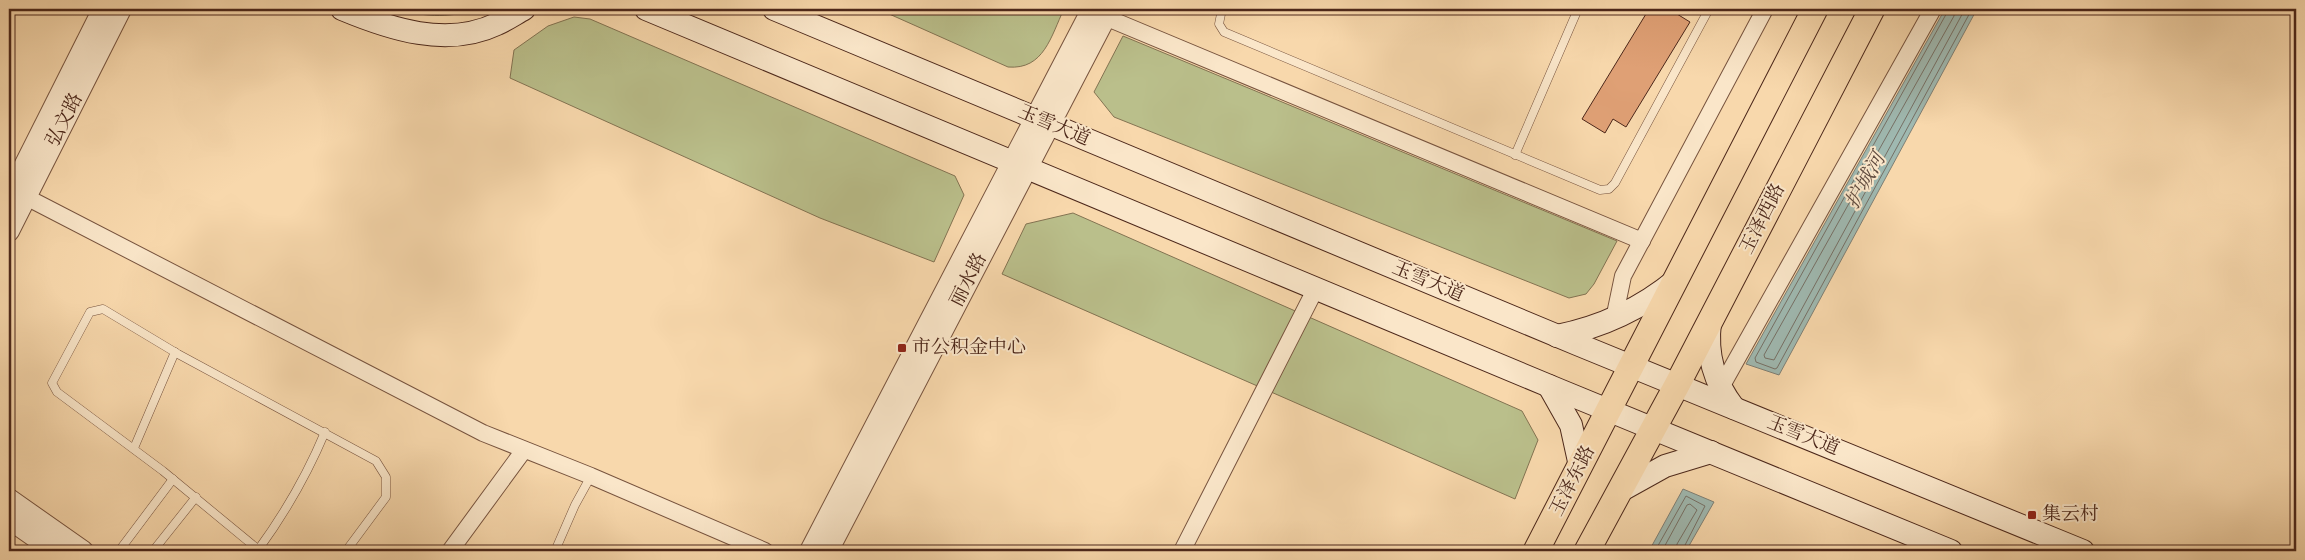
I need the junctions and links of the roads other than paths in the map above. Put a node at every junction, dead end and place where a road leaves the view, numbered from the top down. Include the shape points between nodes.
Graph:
1 (104, 9) edge
2 (121, 9) edge
3 (342, 9) edge
4 (515, 9) edge
5 (524, 9) edge
6 (646, 9) edge
7 (774, 9) edge
8 (1222, 9) edge
9 (1578, 9) edge
10 (1709, 9) edge
11 (1765, 9) edge
12 (1816, 9) edge
13 (1872, 9) edge
14 (1933, 9) edge
15 (1102, 12) edge
16 (497, 25) junction
17 (1043, 121) junction
18 (1515, 155) junction
19 (1020, 164) junction
20 (17, 197) edge
21 (9, 231) edge
22 (1642, 241) junction
23 (1677, 279) junction
24 (1316, 288) junction
25 (1614, 319) junction
26 (1710, 322) junction
27 (1557, 336) junction
28 (175, 352) junction
29 (1632, 366) junction
30 (1677, 385) junction
31 (1549, 386) junction
32 (1720, 389) junction
33 (1734, 408) junction
34 (1609, 410) junction
35 (1654, 429) junction
36 (325, 432) junction
37 (134, 448) junction
38 (524, 450) junction
39 (1711, 452) junction
40 (1580, 466) junction
41 (590, 476) junction
42 (173, 479) junction
43 (1620, 491) junction
44 (196, 496) junction
45 (9, 499) edge
46 (9, 519) edge
47 (48, 549) edge
48 (259, 550) edge
49 (84, 551) edge
50 (119, 551) edge
51 (154, 551) edge
52 (346, 551) edge
53 (450, 551) edge
54 (555, 551) edge
55 (765, 551) edge
56 (810, 551) edge
57 (828, 551) edge
58 (1182, 551) edge
59 (1536, 551) edge
60 (1587, 551) edge
61 (1951, 551) edge
62 (2083, 551) edge

1 - 20 street, 弘文路
2 - 20 street, 弘文路
3 - 16 main road via 394,28 423,34 453,34
4 - 16 main road
5 - 16 main road
6 - 19 main road
7 - 17 main road, 玉雪大道
8 - 18 lane via 1219,24 1224,32
9 - 18 lane
10 - 18 lane via 1609,189 1596,189
11 - 22 street
12 - 23 main road
13 - 26 main road, 玉泽西路
14 - 32 street
15 - 17 street, 丽水路
15 - 22 street
17 - 19 street, 丽水路
17 - 27 main road, 玉雪大道
19 - 24 main road
19 - 56 street, 丽水路
19 - 57 street, 丽水路
20 - 21 street, 弘文路
20 - 38 street via 483,433
22 - 25 street via 1623,276
23 - 25 main road via 1642,305
23 - 29 main road
24 - 31 main road
24 - 58 street
25 - 27 main road
26 - 30 main road, 玉泽西路
26 - 32 main road via 1708,348
27 - 29 main road, 玉雪大道
28 - 36 lane
28 - 37 lane
28 - 37 lane via 103,309 90,312 52,383 57,392
29 - 30 main road, 玉雪大道
29 - 34 main road
30 - 33 main road, 玉雪大道
30 - 35 main road, 玉泽西路
31 - 34 main road
31 - 40 main road via 1571,425
32 - 33 main road
33 - 62 main road, 玉雪大道
34 - 35 main road
34 - 40 main road, 玉泽东路
35 - 39 main road
35 - 43 main road
36 - 48 lane via 295,494
36 - 52 lane via 376,461 388,483 386,497
37 - 42 lane
38 - 41 street
38 - 53 street
39 - 43 main road via 1665,466
39 - 61 main road
40 - 59 main road, 玉泽东路
41 - 54 lane
41 - 55 street
42 - 44 lane
42 - 50 lane
43 - 60 main road
44 - 48 lane
44 - 51 lane
45 - 49 street
46 - 47 street

